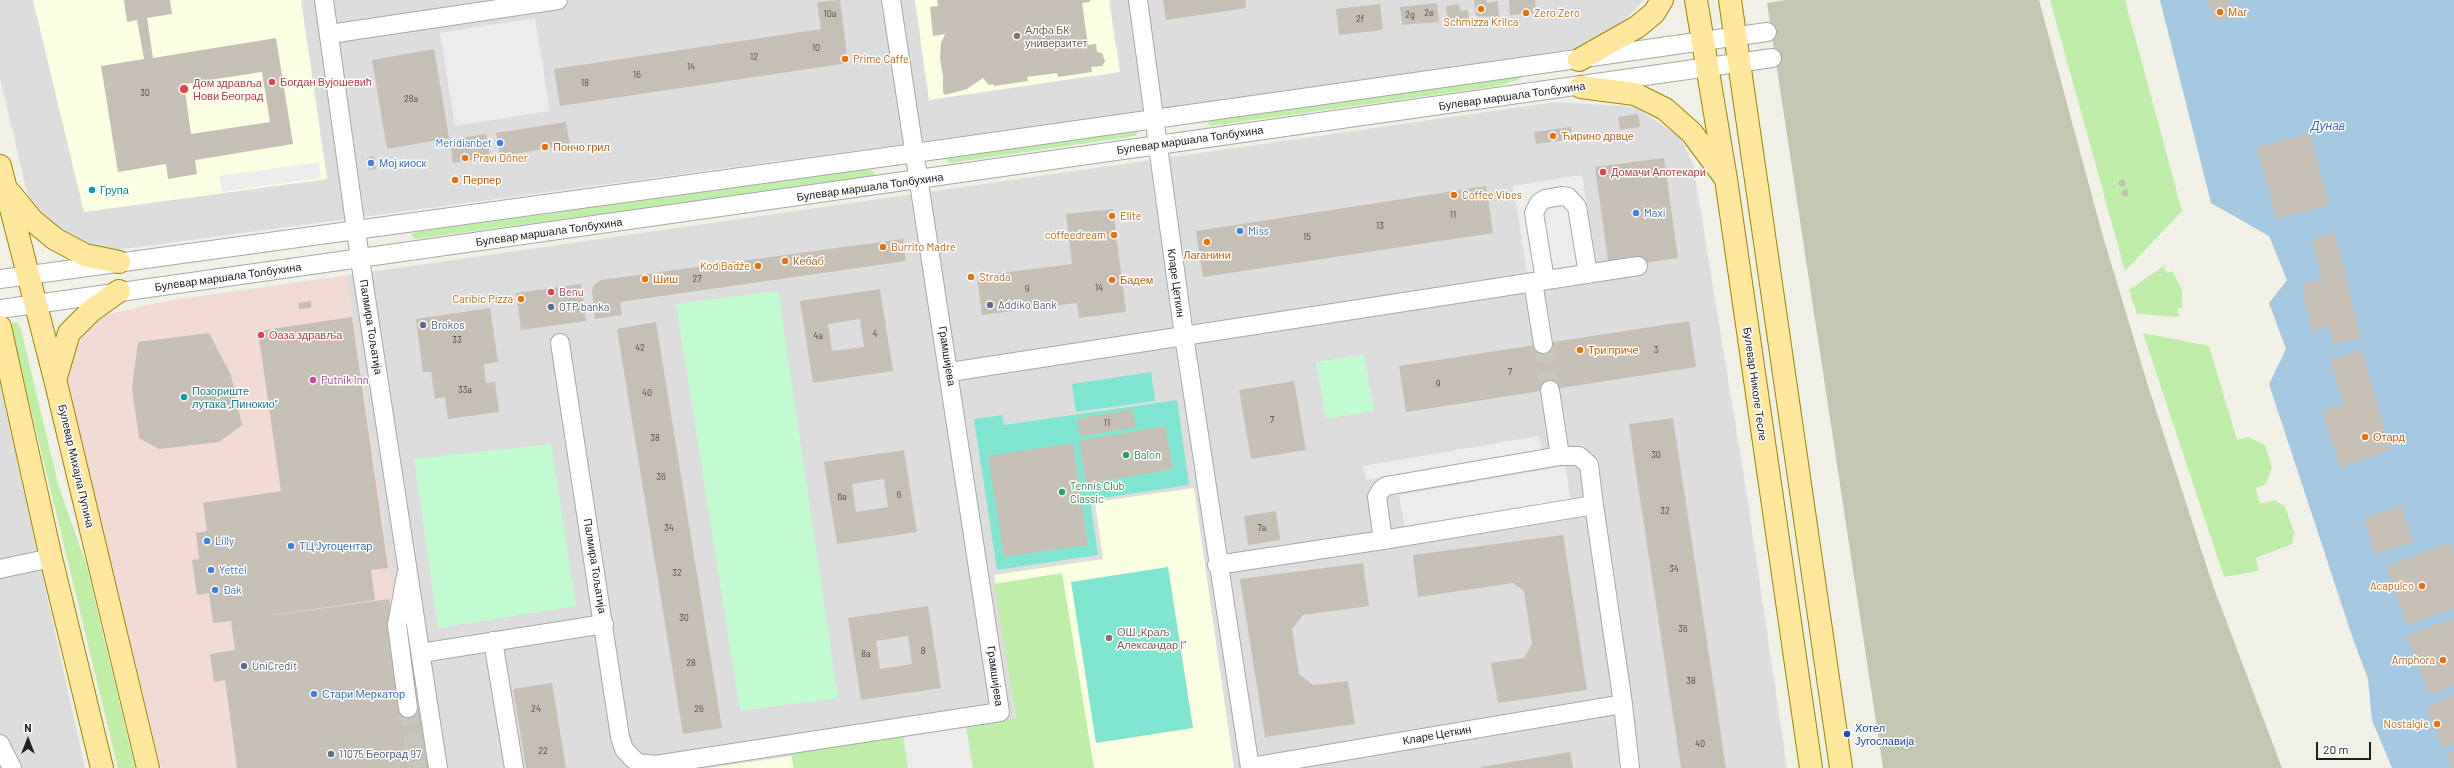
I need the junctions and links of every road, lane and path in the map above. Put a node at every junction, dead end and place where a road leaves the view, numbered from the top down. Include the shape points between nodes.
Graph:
1 (324, 0) edge
2 (558, 0) edge
3 (891, 0) edge
4 (1138, 0) edge
5 (1662, 0) edge
6 (1696, 0) edge
7 (1730, 0) edge
8 (1767, 32) dead end
9 (330, 34) junction
10 (1736, 37) junction
11 (1703, 42) junction
12 (1772, 58) dead end
13 (1579, 60) junction
14 (1740, 63) junction
15 (1707, 68) junction
16 (1581, 87) junction
17 (1154, 118) junction
18 (1157, 144) junction
19 (915, 153) junction
20 (0, 166) edge
21 (1726, 179) junction
22 (920, 180) junction
23 (5, 187) junction
24 (356, 229) junction
25 (360, 259) junction
26 (119, 262) junction
27 (1638, 266) dead end
28 (1588, 274) junction
29 (28, 275) junction
30 (0, 279) edge
31 (1539, 281) junction
32 (119, 291) junction
33 (35, 304) junction
34 (0, 309) edge
35 (0, 327) edge
36 (1184, 336) junction
37 (560, 343) dead end
38 (1543, 344) tunnel mouth
39 (950, 372) junction
40 (56, 379) junction
41 (7, 382) edge
42 (1550, 390) tunnel mouth
43 (1560, 456) junction
44 (1594, 505) junction
45 (1383, 540) junction
46 (51, 558) junction
47 (1217, 565) junction
48 (0, 569) edge
49 (408, 569) junction
50 (604, 624) junction
51 (493, 641) junction
52 (421, 653) junction
53 (1623, 704) junction
54 (408, 708) tunnel mouth
55 (1000, 712) joint
56 (0, 744) edge
57 (12, 768) edge
58 (102, 768) edge
59 (148, 768) edge
60 (438, 768) edge
61 (514, 768) edge
62 (1250, 768) edge
63 (1630, 768) edge
64 (1811, 768) edge
65 (1841, 768) edge

1 - 9 street, Палмира Тољатија
2 - 9 street
3 - 19 street, Грамшијева
4 - 17 street, Кларе Цеткин
5 - 13 main road via 1654,13 1637,26
6 - 11 main road, Булевар Николе Тесле
7 - 10 main road
8 - 10 street
9 - 24 street, Палмира Тољатија
10 - 11 street
10 - 14 main road
11 - 13 street
11 - 15 main road, Булевар Николе Тесле
12 - 14 street, Булевар маршала Толбухина
13 - 17 street
14 - 15 street, Булевар маршала Толбухина
14 - 65 main road
15 - 16 street, Булевар маршала Толбухина
15 - 21 main road, Булевар Николе Тесле
16 - 18 street, Булевар маршала Толбухина
16 - 21 main road via 1635,94 1665,109 1692,133
17 - 18 street, Кларе Цеткин
17 - 19 street
18 - 22 street, Булевар маршала Толбухина
18 - 36 street, Кларе Цеткин
19 - 22 street, Грамшијева
19 - 24 street
20 - 23 main road, Булевар Михајла Пупина
21 - 64 main road, Булевар Николе Тесле
22 - 25 street, Булевар маршала Толбухина
22 - 39 street, Грамшијева
23 - 26 main road via 32,220 55,239 85,255
23 - 29 main road, Булевар Михајла Пупина
24 - 25 street, Палмира Тољатија
24 - 26 street
25 - 32 street, Булевар маршала Толбухина
25 - 49 street, Палмира Тољатија
26 - 29 street
27 - 28 street
28 - 31 street
28 - 31 street via 1577,207 1568,197 1562,196 1545,199 1539,203 1534,213
29 - 30 street
29 - 33 main road, Булевар Михајла Пупина
31 - 36 street
31 - 38 street
32 - 33 street, Булевар маршала Толбухина
32 - 40 main road via 91,311 69,334
33 - 34 street, Булевар маршала Толбухина
33 - 40 main road, Булевар Михајла Пупина
35 - 41 main road
36 - 39 street
36 - 47 street, Кларе Цеткин
37 - 50 street, Палмира Тољатија
39 - 55 street, Грамшијева
40 - 59 main road, Булевар Михајла Пупина
41 - 46 main road
42 - 43 street
43 - 44 street via 1573,455 1584,458 1589,465
43 - 45 street via 1386,486 1377,498
44 - 45 street
44 - 53 street
45 - 47 street
46 - 48 street
46 - 58 main road
47 - 62 street, Кларе Цеткин
49 - 52 street, Палмира Тољатија
49 - 54 street via 397,625
50 - 51 street, Палмира Тољатија
50 - 55 street, Палмира Тољатија via 620,737 624,749 638,763 655,765
51 - 52 street, Палмира Тољатија
51 - 61 street
52 - 60 street, Палмира Тољатија
53 - 62 street, Кларе Цеткин
53 - 63 street
56 - 57 street

